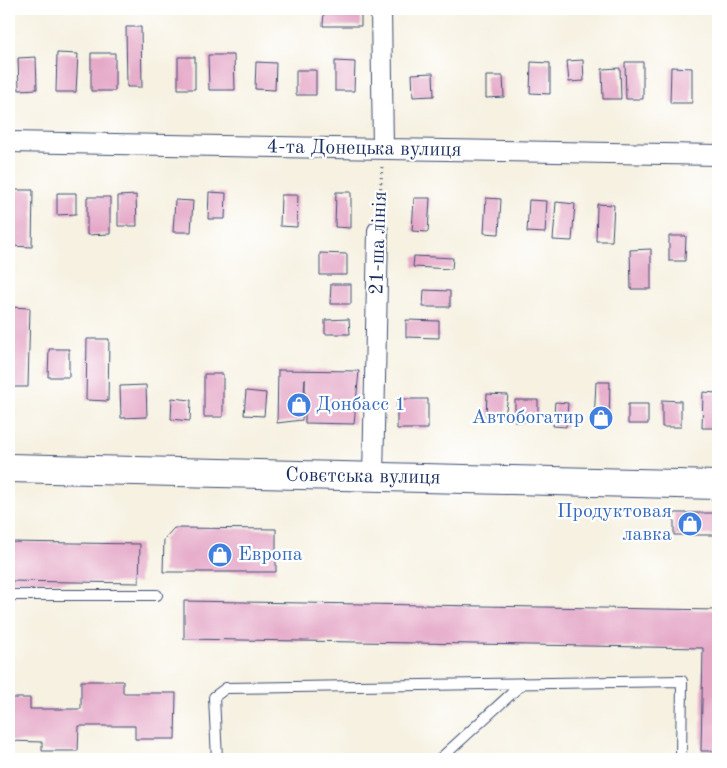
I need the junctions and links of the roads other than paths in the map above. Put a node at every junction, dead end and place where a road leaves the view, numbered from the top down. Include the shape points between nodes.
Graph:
1 (381, 9) edge
2 (9, 142) edge
3 (383, 149) junction
4 (718, 156) edge
5 (378, 231) road end
6 (9, 468) edge
7 (373, 478) junction
8 (718, 485) edge
9 (9, 595) edge
10 (157, 595) dead end
11 (524, 683) junction
12 (217, 759) edge
13 (440, 759) edge
14 (681, 759) edge

1 - 3 street
2 - 3 street, 4-та Донецька вулиця
3 - 4 street, 4-та Донецька вулиця
5 - 7 street, 21-ша лінія
6 - 7 main road, Совєтська вулиця
7 - 8 main road, Совєтська вулиця
9 - 10 lane
11 - 12 lane via 226,688 214,697
11 - 13 lane
11 - 14 lane via 682,681

